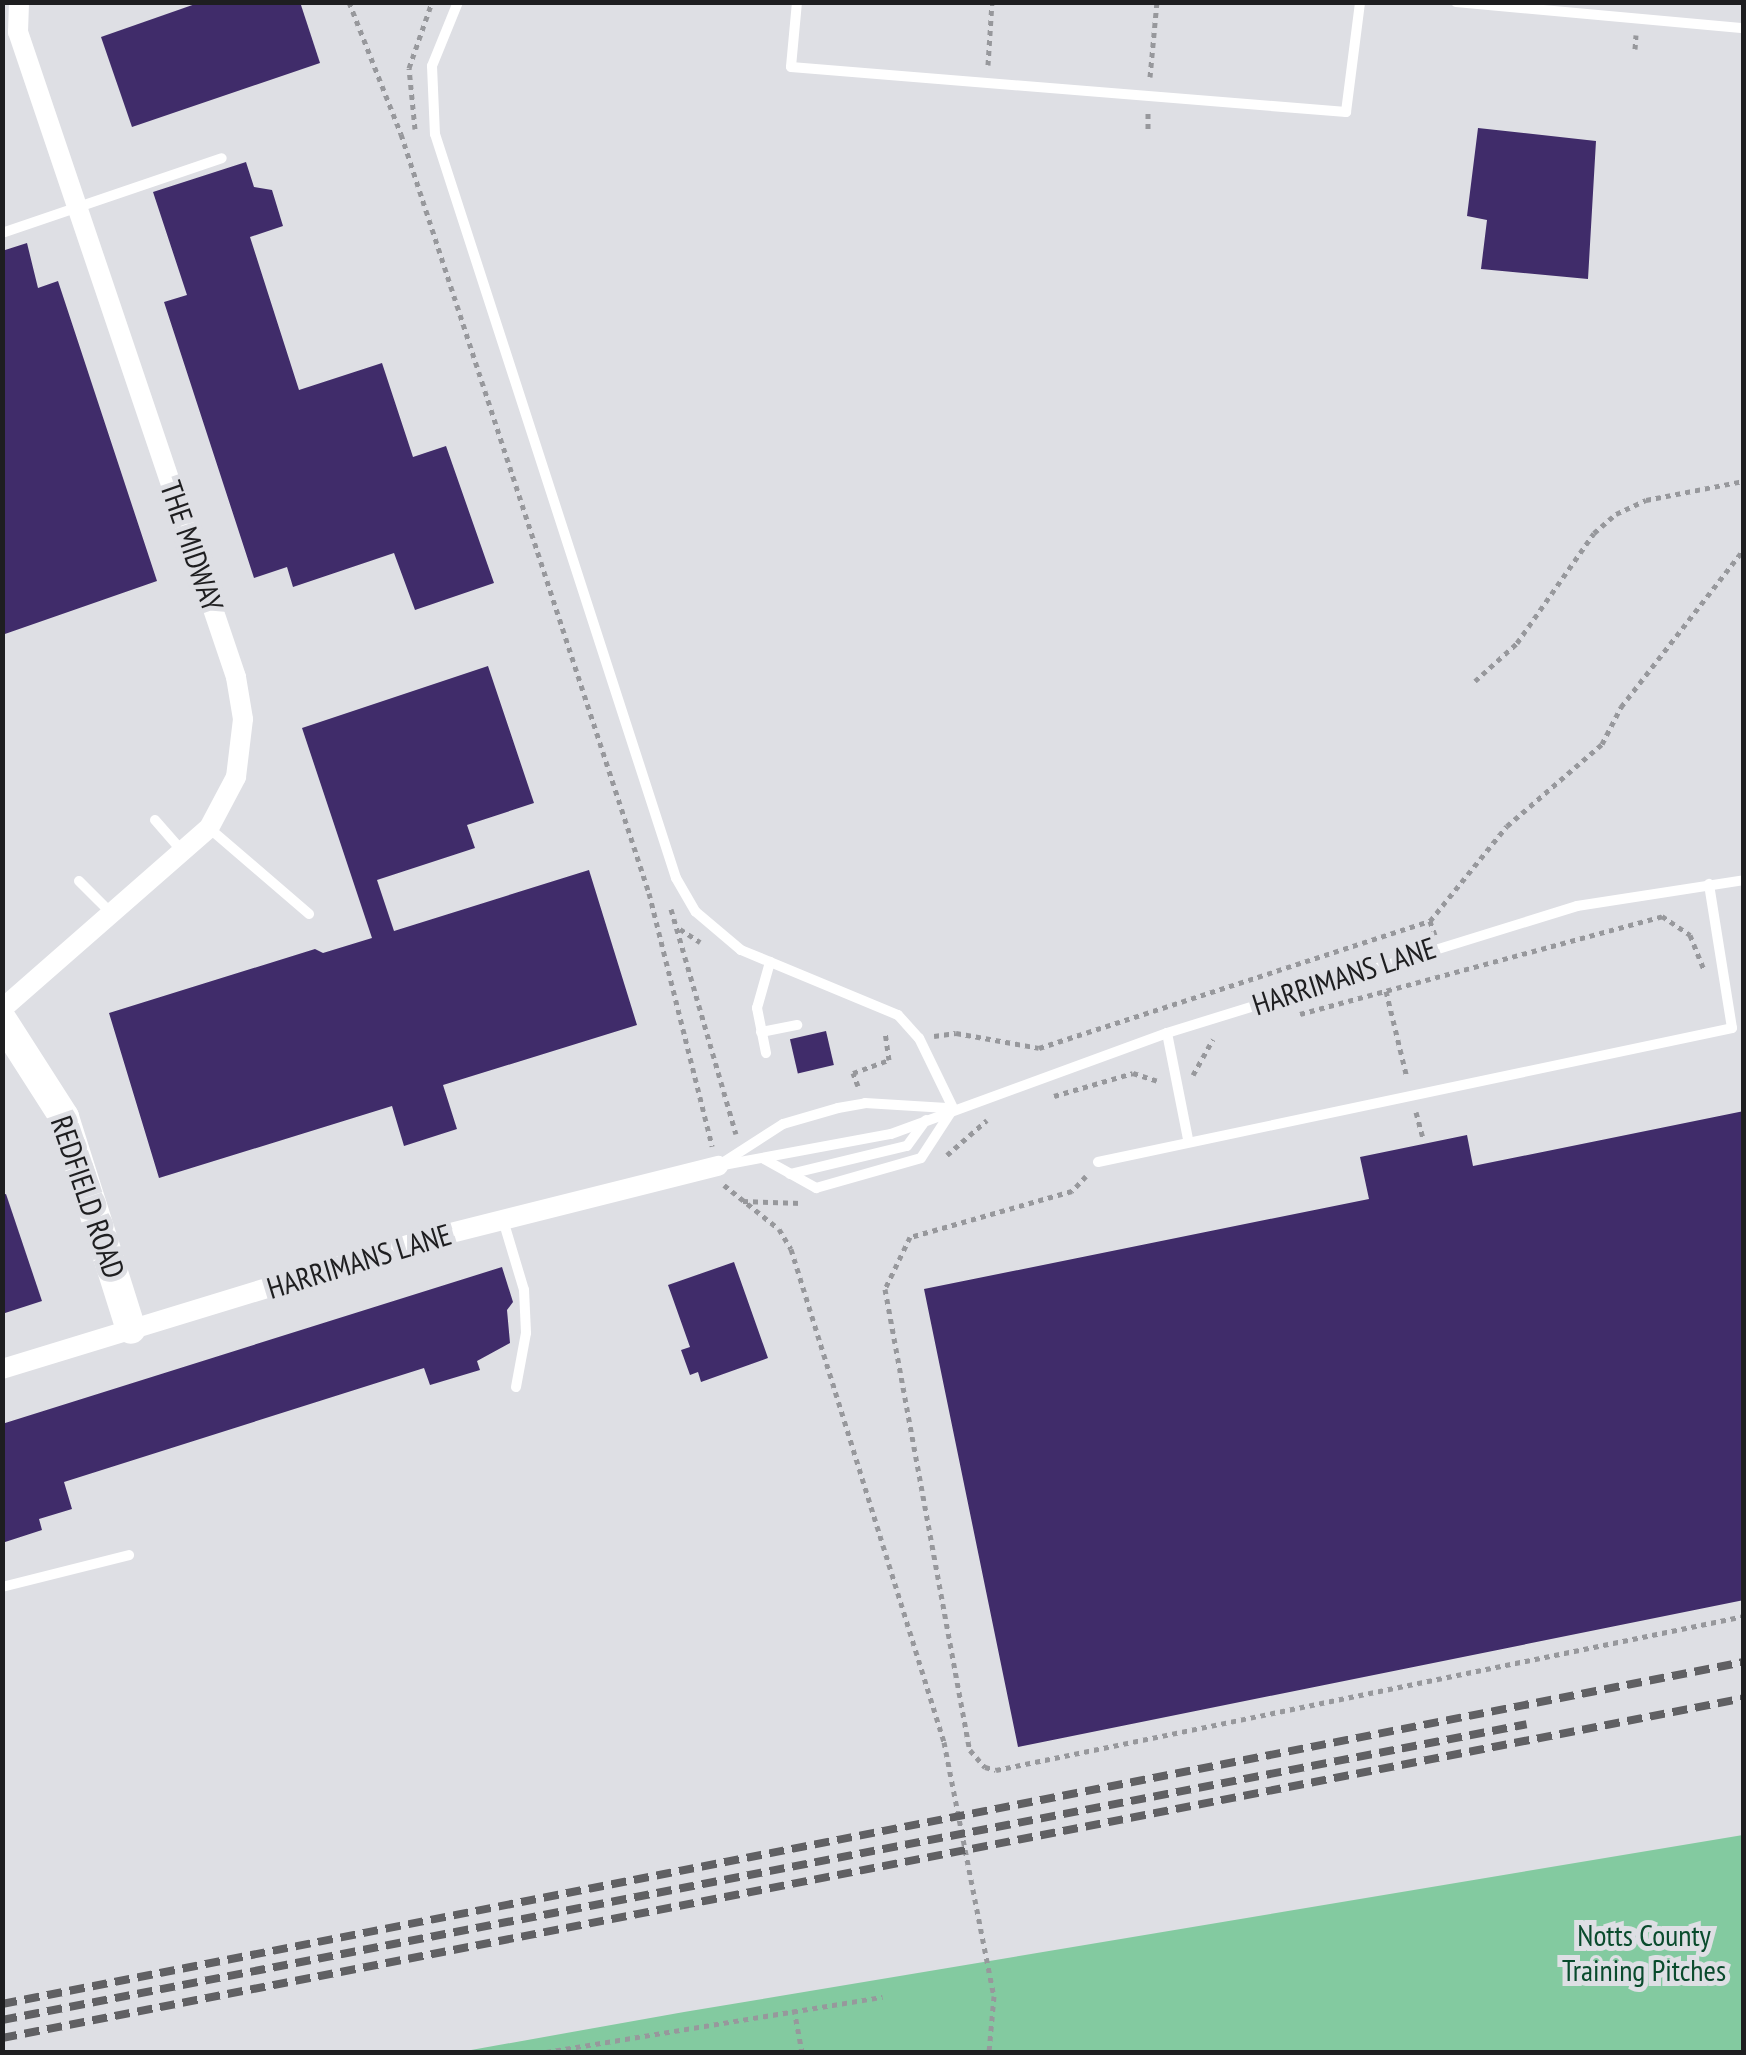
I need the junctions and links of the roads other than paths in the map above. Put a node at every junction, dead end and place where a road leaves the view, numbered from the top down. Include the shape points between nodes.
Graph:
1 (19, 2) edge
2 (458, 2) edge
3 (797, 2) edge
4 (1360, 2) edge
5 (1456, 2) edge
6 (1744, 28) edge
7 (222, 158) dead end
8 (78, 208) junction
9 (2, 233) edge
10 (155, 820) dead end
11 (209, 828) junction
12 (182, 851) junction
13 (1744, 880) edge
14 (79, 881) dead end
15 (1709, 884) junction
16 (112, 914) junction
17 (309, 914) dead end
18 (770, 962) junction
19 (2, 1009) edge
20 (2, 1020) edge
21 (797, 1025) dead end
22 (761, 1032) junction
23 (1166, 1033) junction
24 (766, 1053) dead end
25 (954, 1108) junction
26 (927, 1119) junction
27 (1188, 1140) junction
28 (716, 1157) junction
29 (764, 1159) junction
30 (1098, 1162) road end
31 (790, 1174) junction
32 (503, 1220) junction
33 (131, 1329) junction
34 (2, 1369) edge
35 (516, 1386) dead end
36 (129, 1555) dead end
37 (2, 1587) edge

1 - 8 street, THE MIDWAY via 18,32
2 - 18 lane via 432,66 435,134 676,878 721,937
3 - 4 lane via 792,67 1346,112
5 - 6 lane
7 - 8 lane
8 - 9 lane
8 - 11 street, THE MIDWAY via 236,677 243,719 236,777
10 - 12 lane
11 - 12 street, THE MIDWAY
11 - 17 lane
12 - 16 street, THE MIDWAY
13 - 15 lane, HARRIMANS LANE
14 - 16 lane
15 - 23 lane, HARRIMANS LANE via 1577,906
15 - 27 lane via 1732,1028
16 - 19 street, THE MIDWAY
18 - 22 lane via 758,1008
18 - 25 lane via 898,1015 920,1038
20 - 33 street, REDFIELD ROAD via 64,1117
21 - 22 lane
22 - 24 lane
23 - 25 lane, HARRIMANS LANE
23 - 27 lane
25 - 26 lane, HARRIMANS LANE
25 - 28 lane, HARRIMANS LANE via 838,1108 784,1124
25 - 31 lane via 921,1158 816,1188
26 - 29 lane, HARRIMANS LANE via 891,1134
26 - 31 lane via 908,1146
27 - 30 lane
28 - 29 lane, HARRIMANS LANE
28 - 32 street, HARRIMANS LANE
29 - 31 lane
32 - 33 street, HARRIMANS LANE
32 - 35 lane via 524,1290 526,1333
33 - 34 street, HARRIMANS LANE
36 - 37 lane

